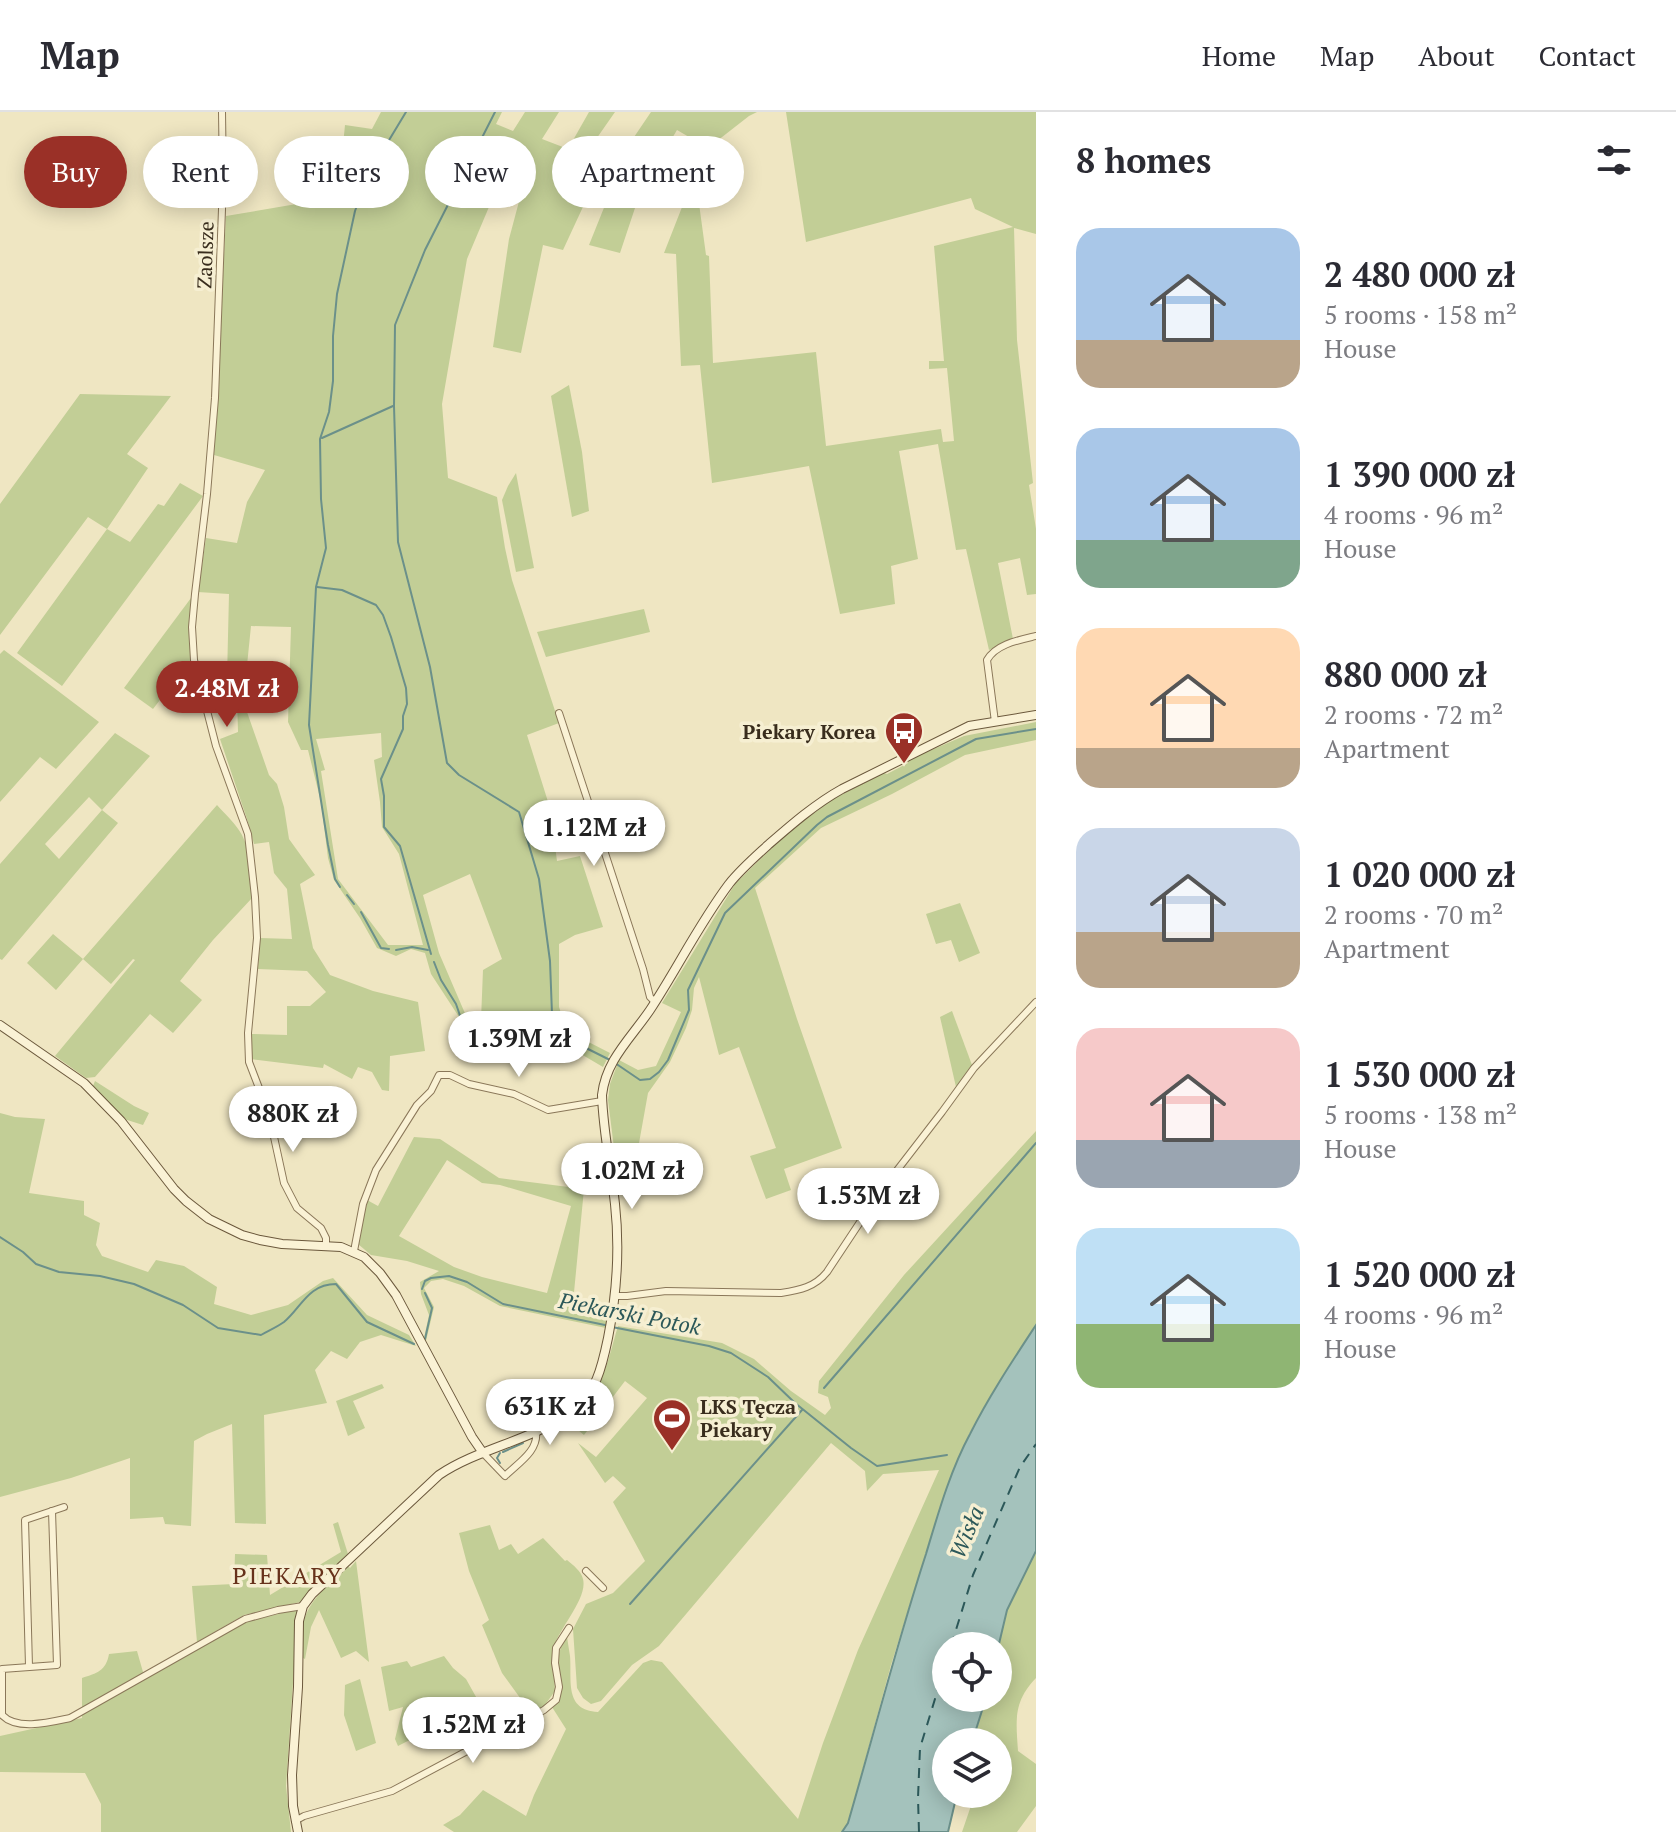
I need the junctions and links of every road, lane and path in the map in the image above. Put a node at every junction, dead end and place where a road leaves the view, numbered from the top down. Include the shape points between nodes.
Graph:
1 (222, 112) edge
2 (1036, 636) edge
3 (559, 713) dead end
4 (1036, 715) edge
5 (995, 722) junction
6 (655, 1002) junction
7 (1036, 1002) edge
8 (0, 1025) edge
9 (602, 1101) junction
10 (326, 1246) junction
11 (354, 1251) junction
12 (616, 1296) junction
13 (536, 1431) junction
14 (483, 1453) junction
15 (64, 1507) dead end
16 (52, 1511) junction
17 (586, 1571) dead end
18 (603, 1588) dead end
19 (303, 1606) junction
20 (569, 1628) dead end
21 (29, 1666) junction
22 (295, 1821) junction
23 (298, 1832) edge

1 - 10 street, Zaolsze via 215,398 192,627 194,660 216,746 248,834 257,938 249,1062 269,1114 284,1183 297,1208 321,1228
2 - 5 street via 1008,644 987,660
3 - 6 street
4 - 5 street
5 - 6 street via 969,726 842,789 791,826 729,883
6 - 9 street via 615,1056
7 - 12 street via 974,1068 819,1281 781,1293 666,1291
8 - 10 street via 84,1083 174,1189 209,1219 260,1240
9 - 11 street via 548,1110 514,1094 439,1075 376,1170
9 - 12 street via 617,1222
10 - 11 street
11 - 14 street via 396,1295
12 - 13 street via 600,1372 589,1394 572,1411
13 - 14 street
13 - 14 street via 532,1450 505,1476
14 - 19 street via 430,1482
15 - 16 street
16 - 21 street via 25,1520
16 - 21 street via 57,1665
17 - 18 street
19 - 21 street via 245,1619 70,1718 49,1723 13,1723 2,1715 2,1669
19 - 22 street via 292,1775
20 - 22 street via 556,1648 556,1700 544,1710 392,1791
22 - 23 street

